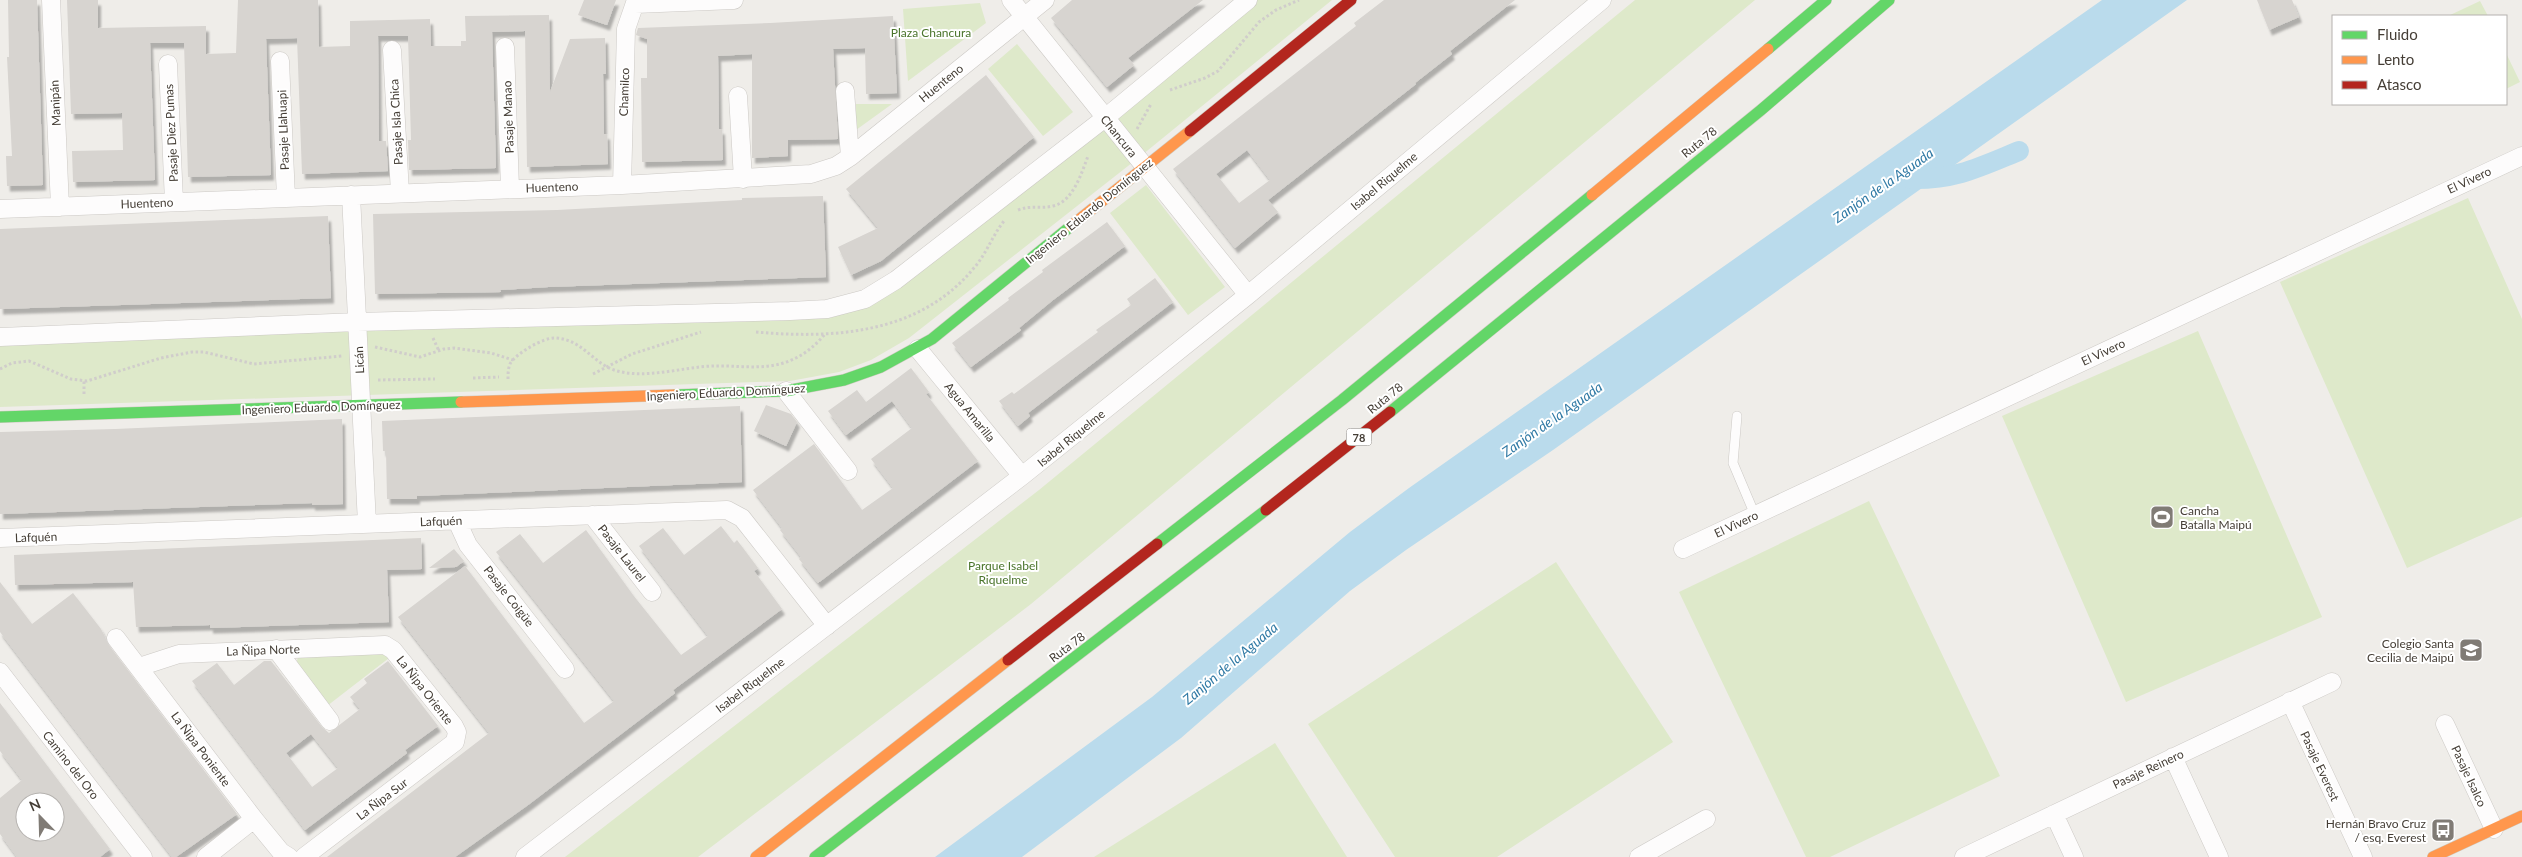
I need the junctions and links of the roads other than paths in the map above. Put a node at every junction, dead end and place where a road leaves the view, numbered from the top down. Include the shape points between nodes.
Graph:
1 (51, 0) edge
2 (734, 0) edge
3 (1011, 0) edge
4 (1045, 0) edge
5 (1248, 0) edge
6 (1351, 0) edge
7 (1602, 0) edge
8 (1826, 0) edge
9 (1889, 0) edge
10 (635, 2) edge
11 (1023, 17) junction
12 (505, 46) dead end
13 (392, 50) dead end
14 (280, 61) dead end
15 (168, 64) dead end
16 (845, 91) dead end
17 (738, 96) dead end
18 (1105, 118) junction
19 (2522, 156) edge
20 (850, 157) junction
21 (1144, 166) junction
22 (743, 179) junction
23 (622, 185) junction
24 (510, 188) junction
25 (400, 193) junction
26 (352, 195) junction
27 (286, 198) junction
28 (174, 202) junction
29 (60, 207) junction
30 (0, 209) edge
31 (1248, 295) junction
32 (357, 322) junction
33 (0, 336) edge
34 (918, 349) junction
35 (786, 391) junction
36 (361, 405) junction
37 (0, 416) edge
38 (1737, 416) dead end
39 (848, 471) dead end
40 (1022, 476) junction
41 (592, 515) junction
42 (1755, 515) junction
43 (458, 521) junction
44 (367, 524) junction
45 (0, 538) edge
46 (1683, 549) dead end
47 (652, 592) dead end
48 (826, 626) junction
49 (116, 638) dead end
50 (389, 647) joint
51 (276, 649) junction
52 (139, 667) junction
53 (566, 669) dead end
54 (0, 672) edge
55 (2332, 682) dead end
56 (2290, 701) junction
57 (330, 721) dead end
58 (2445, 724) dead end
59 (457, 737) joint
60 (2173, 757) junction
61 (2054, 814) junction
62 (2522, 816) edge
63 (254, 819) junction
64 (1706, 819) dead end
65 (2494, 829) junction
66 (2459, 852) edge
67 (143, 857) edge
68 (206, 857) edge
69 (289, 857) edge
70 (304, 857) edge
71 (524, 857) edge
72 (756, 857) edge
73 (815, 857) edge
74 (1639, 857) edge
75 (1964, 857) edge
76 (2074, 857) edge
77 (2219, 857) edge
78 (2363, 857) edge
79 (2433, 857) edge

1 - 29 street, Manipán
2 - 10 street
3 - 11 street, Chancura
4 - 11 street, Huenteno
5 - 18 street
6 - 21 main road, Ingeniero Eduardo Domínguez
7 - 31 street, Isabel Riquelme
8 - 72 main road, Ruta 78 via 1342,400
9 - 73 main road, Ruta 78 / 78 via 1761,110 1315,473
10 - 23 street, Chamilco via 626,29
11 - 18 street, Chancura
11 - 20 street, Huenteno
12 - 24 street, Pasaje Manao
13 - 25 street, Pasaje Isla Chica
14 - 27 street, Pasaje Llahuapi
15 - 28 street, Pasaje Diez Pumas
16 - 20 street
17 - 22 street
18 - 21 street, Chancura
18 - 32 street via 896,280 865,299 828,309 790,312
19 - 42 street, El Vivero
20 - 22 street, Huenteno via 836,166 811,174
21 - 31 street, Chancura
21 - 34 main road, Ingeniero Eduardo Domínguez
22 - 23 street, Huenteno
23 - 24 street, Huenteno
24 - 25 street, Huenteno
25 - 26 street, Huenteno
26 - 27 street, Huenteno
26 - 32 street, Licán
27 - 28 street, Huenteno
28 - 29 street, Huenteno
29 - 30 street, Huenteno
31 - 40 street, Isabel Riquelme
32 - 33 street
32 - 36 street, Licán
34 - 35 main road, Ingeniero Eduardo Domínguez via 842,382
34 - 40 street, Agua Amarilla
35 - 36 main road, Ingeniero Eduardo Domínguez
35 - 39 street
36 - 37 main road, Ingeniero Eduardo Domínguez
36 - 44 street, Licán
38 - 42 lane via 1733,463
40 - 48 street, Isabel Riquelme
41 - 43 street, Lafquén
41 - 47 street, Pasaje Laurel
41 - 48 street, Lafquén via 733,512 742,518
42 - 46 street, El Vivero
43 - 44 street, Lafquén
43 - 53 street, Pasaje Coigüe via 468,545
44 - 45 street, Lafquén
48 - 71 street, Isabel Riquelme
49 - 52 street, La Ñipa Poniente
50 - 51 street, La Ñipa Norte
50 - 59 street, La Ñipa Oriente via 454,726
51 - 52 street, La Ñipa Norte via 179,654
51 - 57 street
52 - 63 street, La Ñipa Poniente
54 - 67 street, Camino del Oro
55 - 56 street, Pasaje Reinero
56 - 60 street, Pasaje Reinero
56 - 78 street, Pasaje Everest
58 - 65 street, Pasaje Isalco
59 - 70 street, La Ñipa Sur via 451,747
60 - 61 street, Pasaje Reinero
60 - 77 street
61 - 75 street, Pasaje Reinero
61 - 76 street
62 - 65 main road
63 - 68 street
63 - 69 street, La Ñipa Poniente
64 - 74 street
65 - 66 main road
66 - 79 main road

